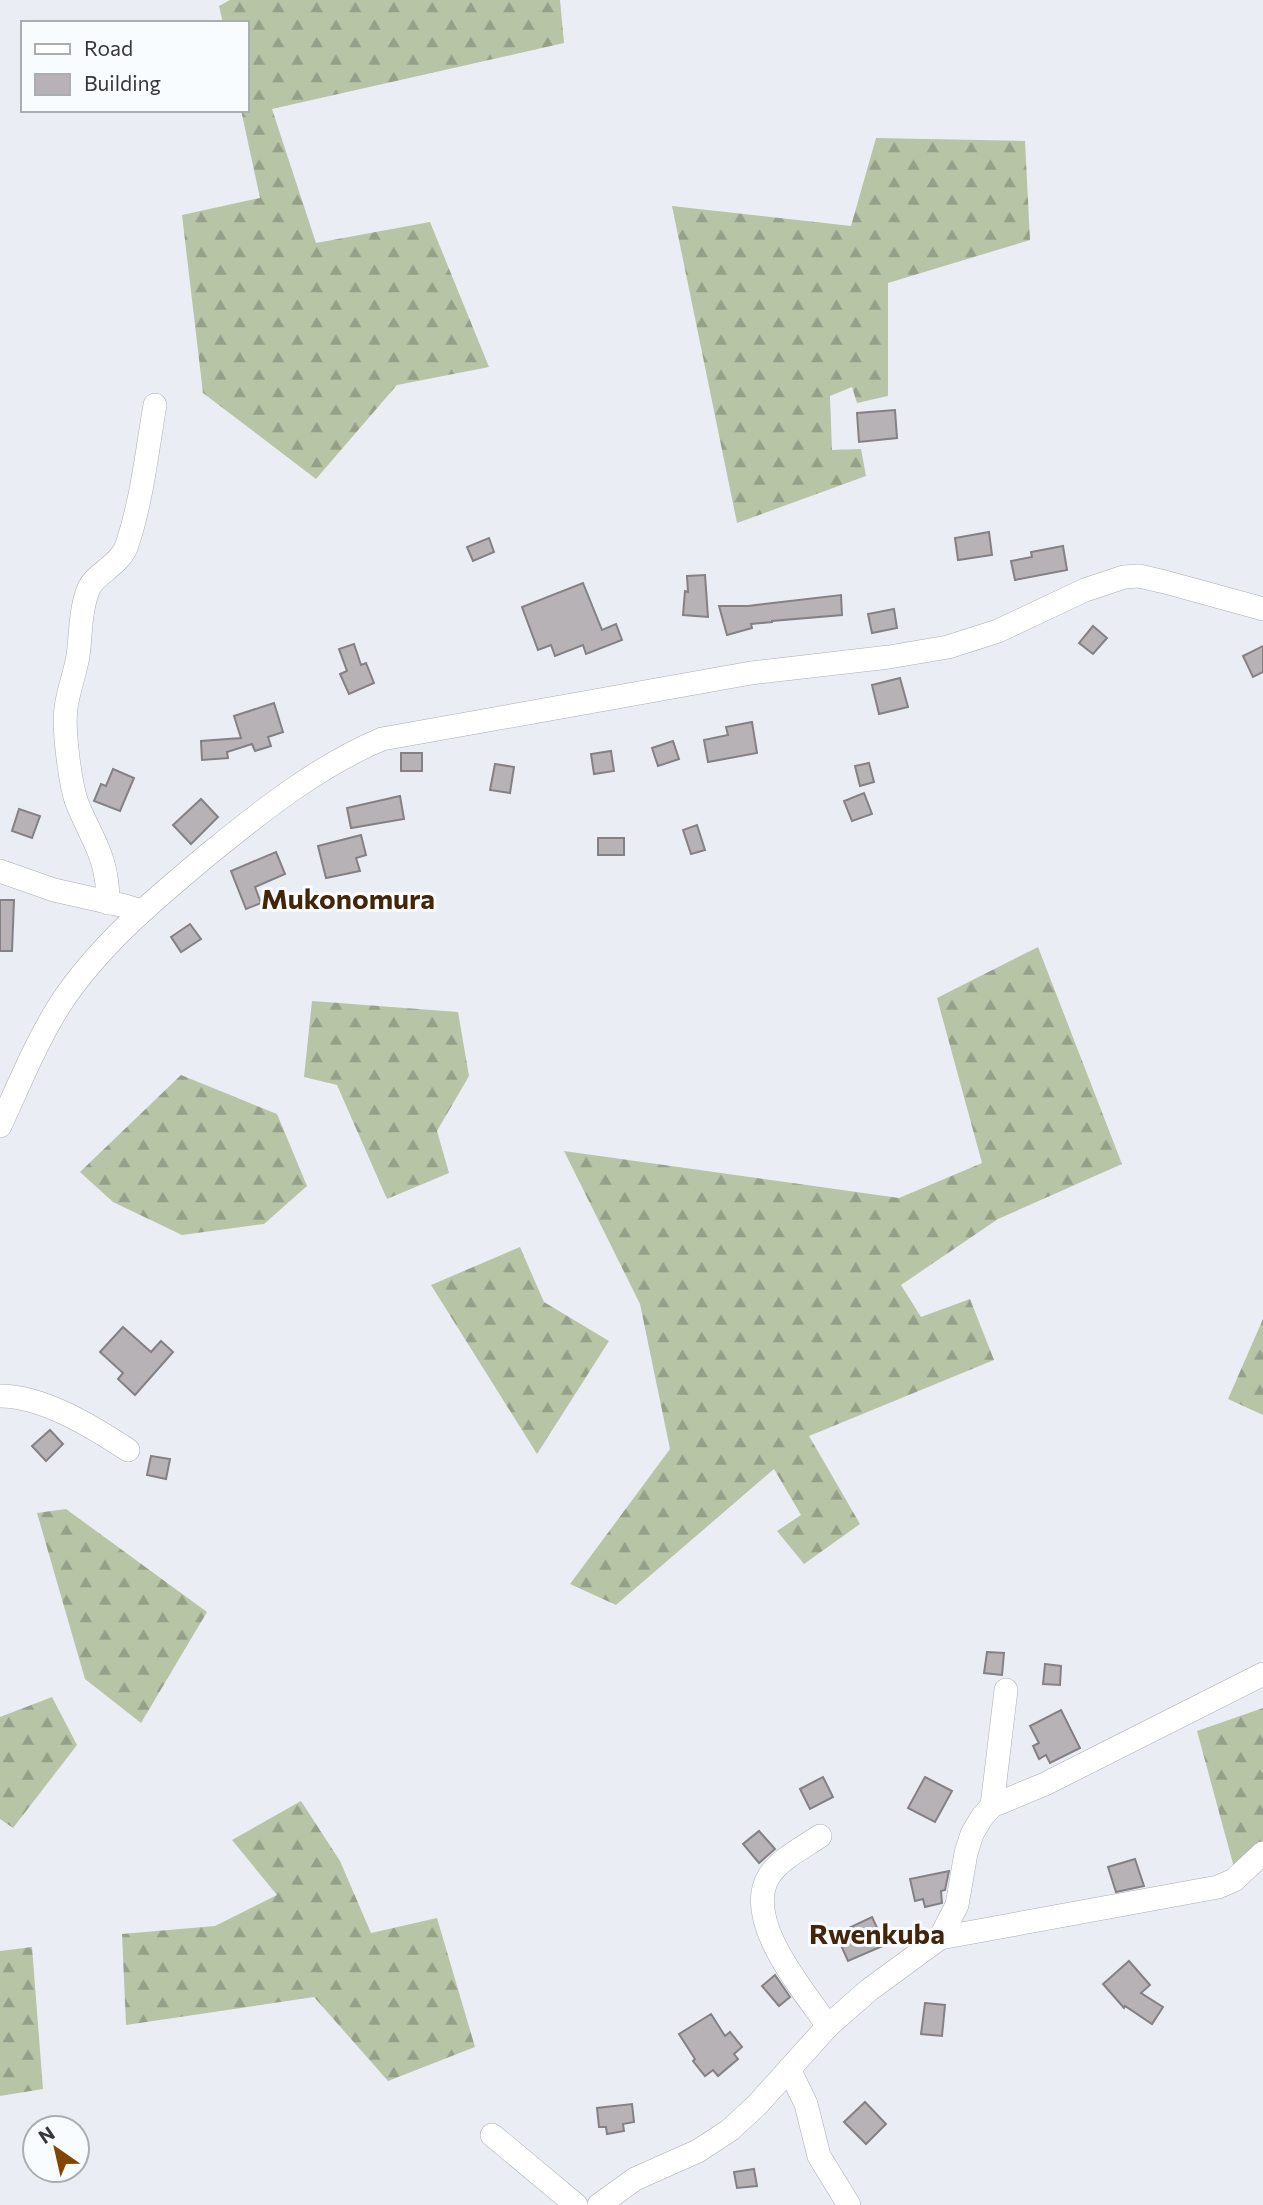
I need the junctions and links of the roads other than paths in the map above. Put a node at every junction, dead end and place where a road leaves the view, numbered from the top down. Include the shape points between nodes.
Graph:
1 (155, 405) dead end
2 (1263, 609) edge
3 (0, 871) edge
4 (108, 903) junction
5 (141, 911) junction
6 (0, 1126) edge
7 (0, 1396) edge
8 (128, 1450) dead end
9 (1263, 1674) edge
10 (1006, 1690) dead end
11 (992, 1807) junction
12 (820, 1836) dead end
13 (1263, 1853) edge
14 (940, 1938) junction
15 (828, 2026) junction
16 (789, 2069) junction
17 (492, 2135) dead end
18 (576, 2205) edge
19 (599, 2205) edge
20 (849, 2205) edge

1 - 4 street via 126,549 88,590 66,710 73,789 102,855
2 - 5 street via 1139,576 1124,577 998,631 948,647 751,673 382,739 333,763 272,805
3 - 4 street
4 - 5 street
5 - 6 street via 63,1001
7 - 8 street via 44,1405
9 - 11 street
10 - 11 street
11 - 14 street via 972,1834 957,1905
12 - 15 street via 769,1876 761,1906 768,1933
13 - 14 street via 1234,1880 1218,1888
14 - 15 street
15 - 16 street
16 - 19 street via 717,2140 635,2179
16 - 20 street via 806,2104 819,2156
17 - 18 street

